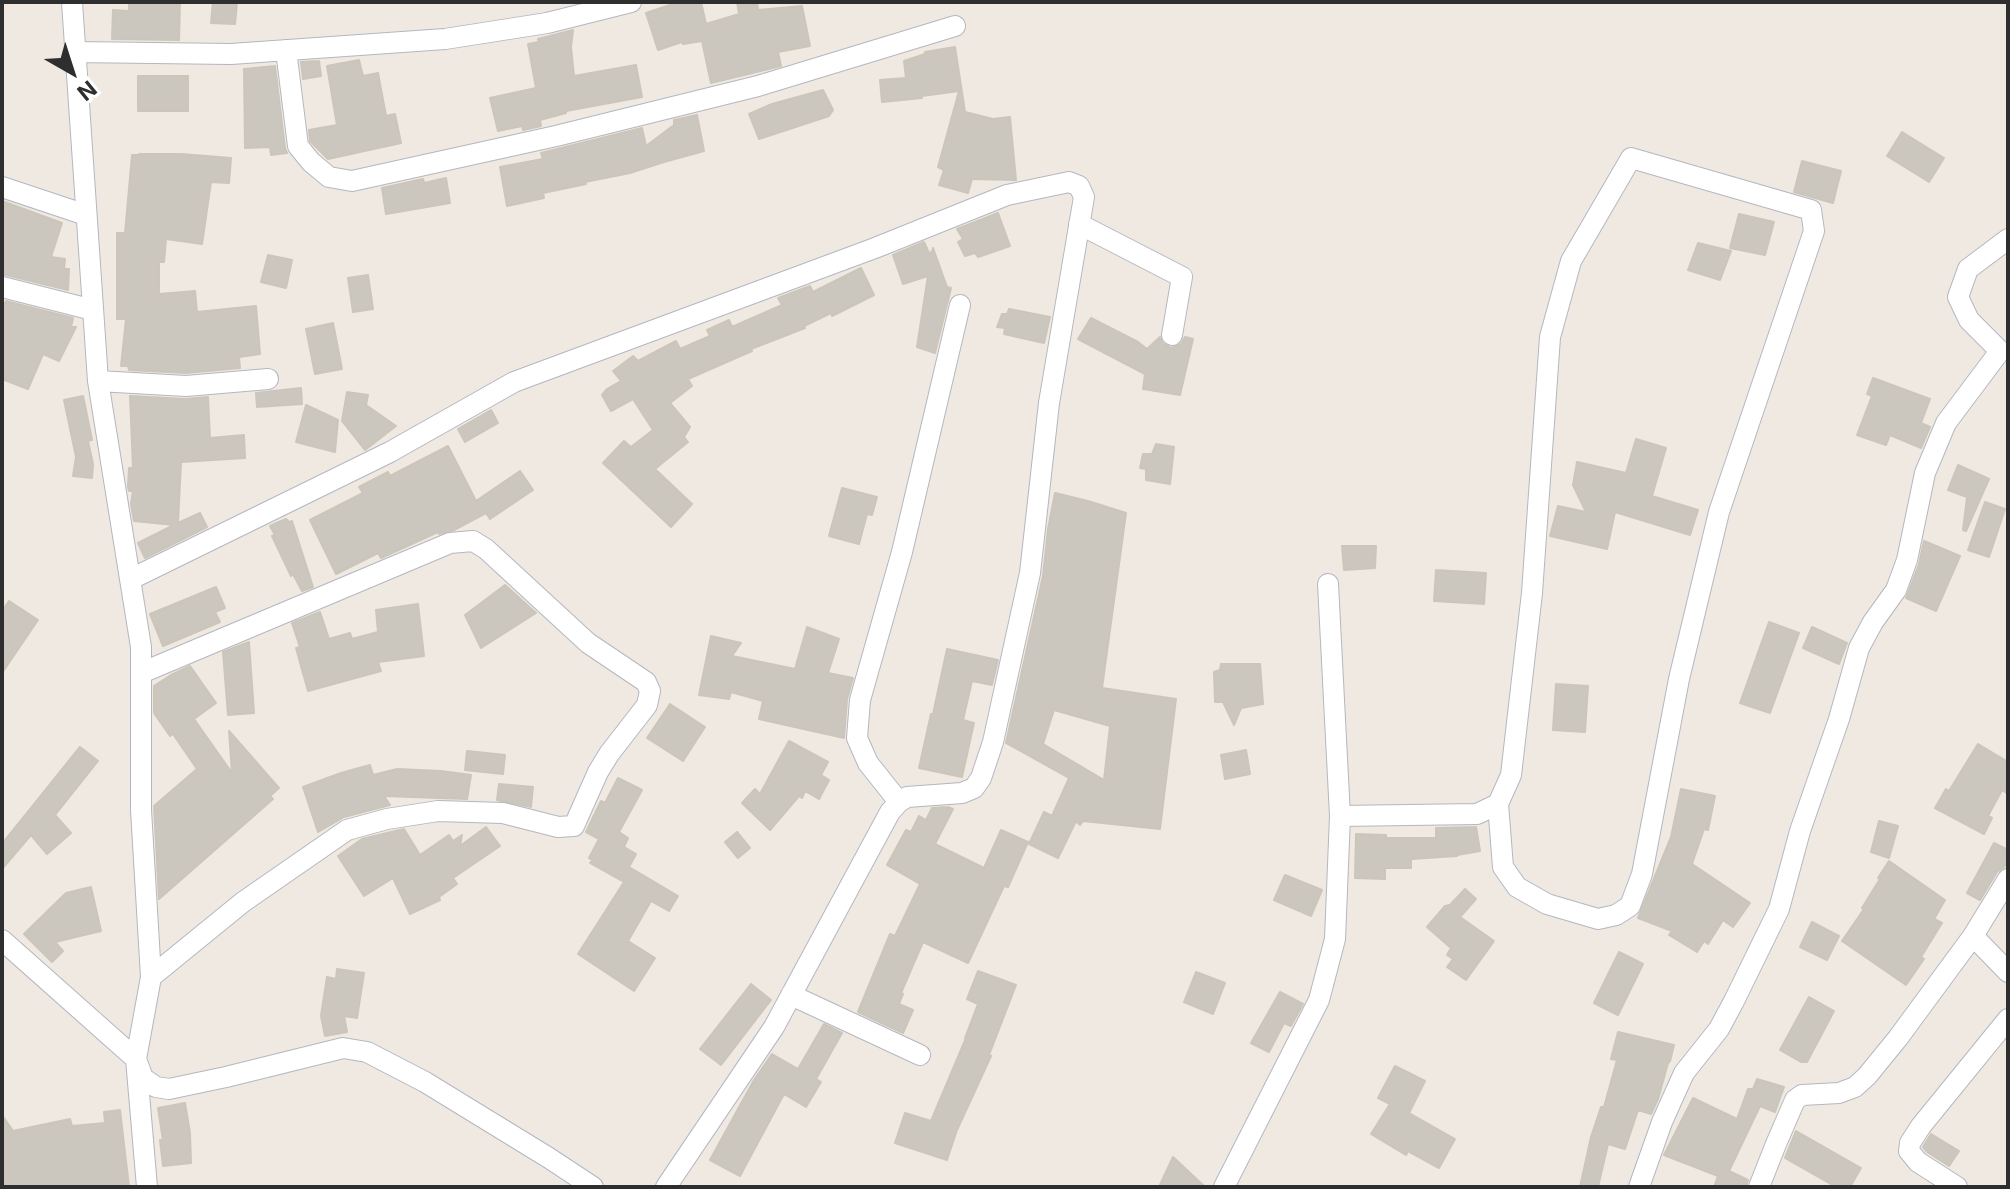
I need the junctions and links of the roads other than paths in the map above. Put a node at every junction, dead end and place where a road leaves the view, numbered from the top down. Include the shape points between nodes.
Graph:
1 (72, 2) edge
2 (631, 2) edge
3 (955, 26) dead end
4 (286, 50) junction
5 (75, 52) junction
6 (2, 187) edge
7 (86, 215) junction
8 (1079, 224) junction
9 (2008, 239) edge
10 (2, 287) edge
11 (960, 305) dead end
12 (93, 310) junction
13 (1172, 335) dead end
14 (268, 379) dead end
15 (98, 381) junction
16 (131, 579) junction
17 (1328, 584) dead end
18 (141, 673) junction
19 (899, 802) junction
20 (1498, 804) junction
21 (1340, 816) junction
22 (2008, 879) edge
23 (1973, 936) junction
24 (2, 940) edge
25 (2008, 972) edge
26 (151, 977) junction
27 (791, 995) junction
28 (2008, 1019) edge
29 (920, 1055) dead end
30 (136, 1059) junction
31 (147, 1187) edge
32 (593, 1187) edge
33 (666, 1187) edge
34 (1224, 1187) edge
35 (1639, 1187) edge
36 (1759, 1187) edge
37 (1957, 1187) edge

1 - 5 street
2 - 4 street via 547,23 445,39
3 - 4 street via 758,86 352,181 329,177 298,146
4 - 5 street
5 - 7 street
6 - 7 street
7 - 12 street
8 - 13 street via 1182,277
8 - 16 street via 1084,197 1079,186 1069,182 1007,195 514,382 390,452
8 - 19 street via 1049,403 1030,573 993,742 974,788
9 - 35 street via 1968,269 1958,297 1969,320 2000,351 1946,423 1925,473 1896,590 1859,648 1779,909 1719,1029 1684,1073
10 - 12 street
11 - 19 street via 902,552 860,700 857,738 868,763
12 - 15 street
14 - 15 street via 186,386
15 - 16 street
16 - 18 street
17 - 21 street
18 - 26 street via 141,810
18 - 26 street via 450,543 473,541 588,643 646,682 650,691 647,705 598,772 574,826 503,813 438,811 347,830 243,902
19 - 27 street
20 - 20 street via 1503,867 1517,887 1547,904 1598,919 1630,906 1642,874 1679,679 1719,512 1814,231 1811,210 1631,158 1571,261 1550,337 1532,593 1511,775
20 - 21 street via 1477,814
21 - 34 street via 1335,939 1319,1000
22 - 23 street
23 - 25 street
23 - 36 street via 1867,1076 1839,1093 1795,1100
24 - 30 street
26 - 30 street
27 - 29 street
27 - 33 street
28 - 37 street via 1910,1143 1909,1151 1918,1162
30 - 31 street
30 - 32 street via 143,1078 169,1089 343,1048 367,1052

